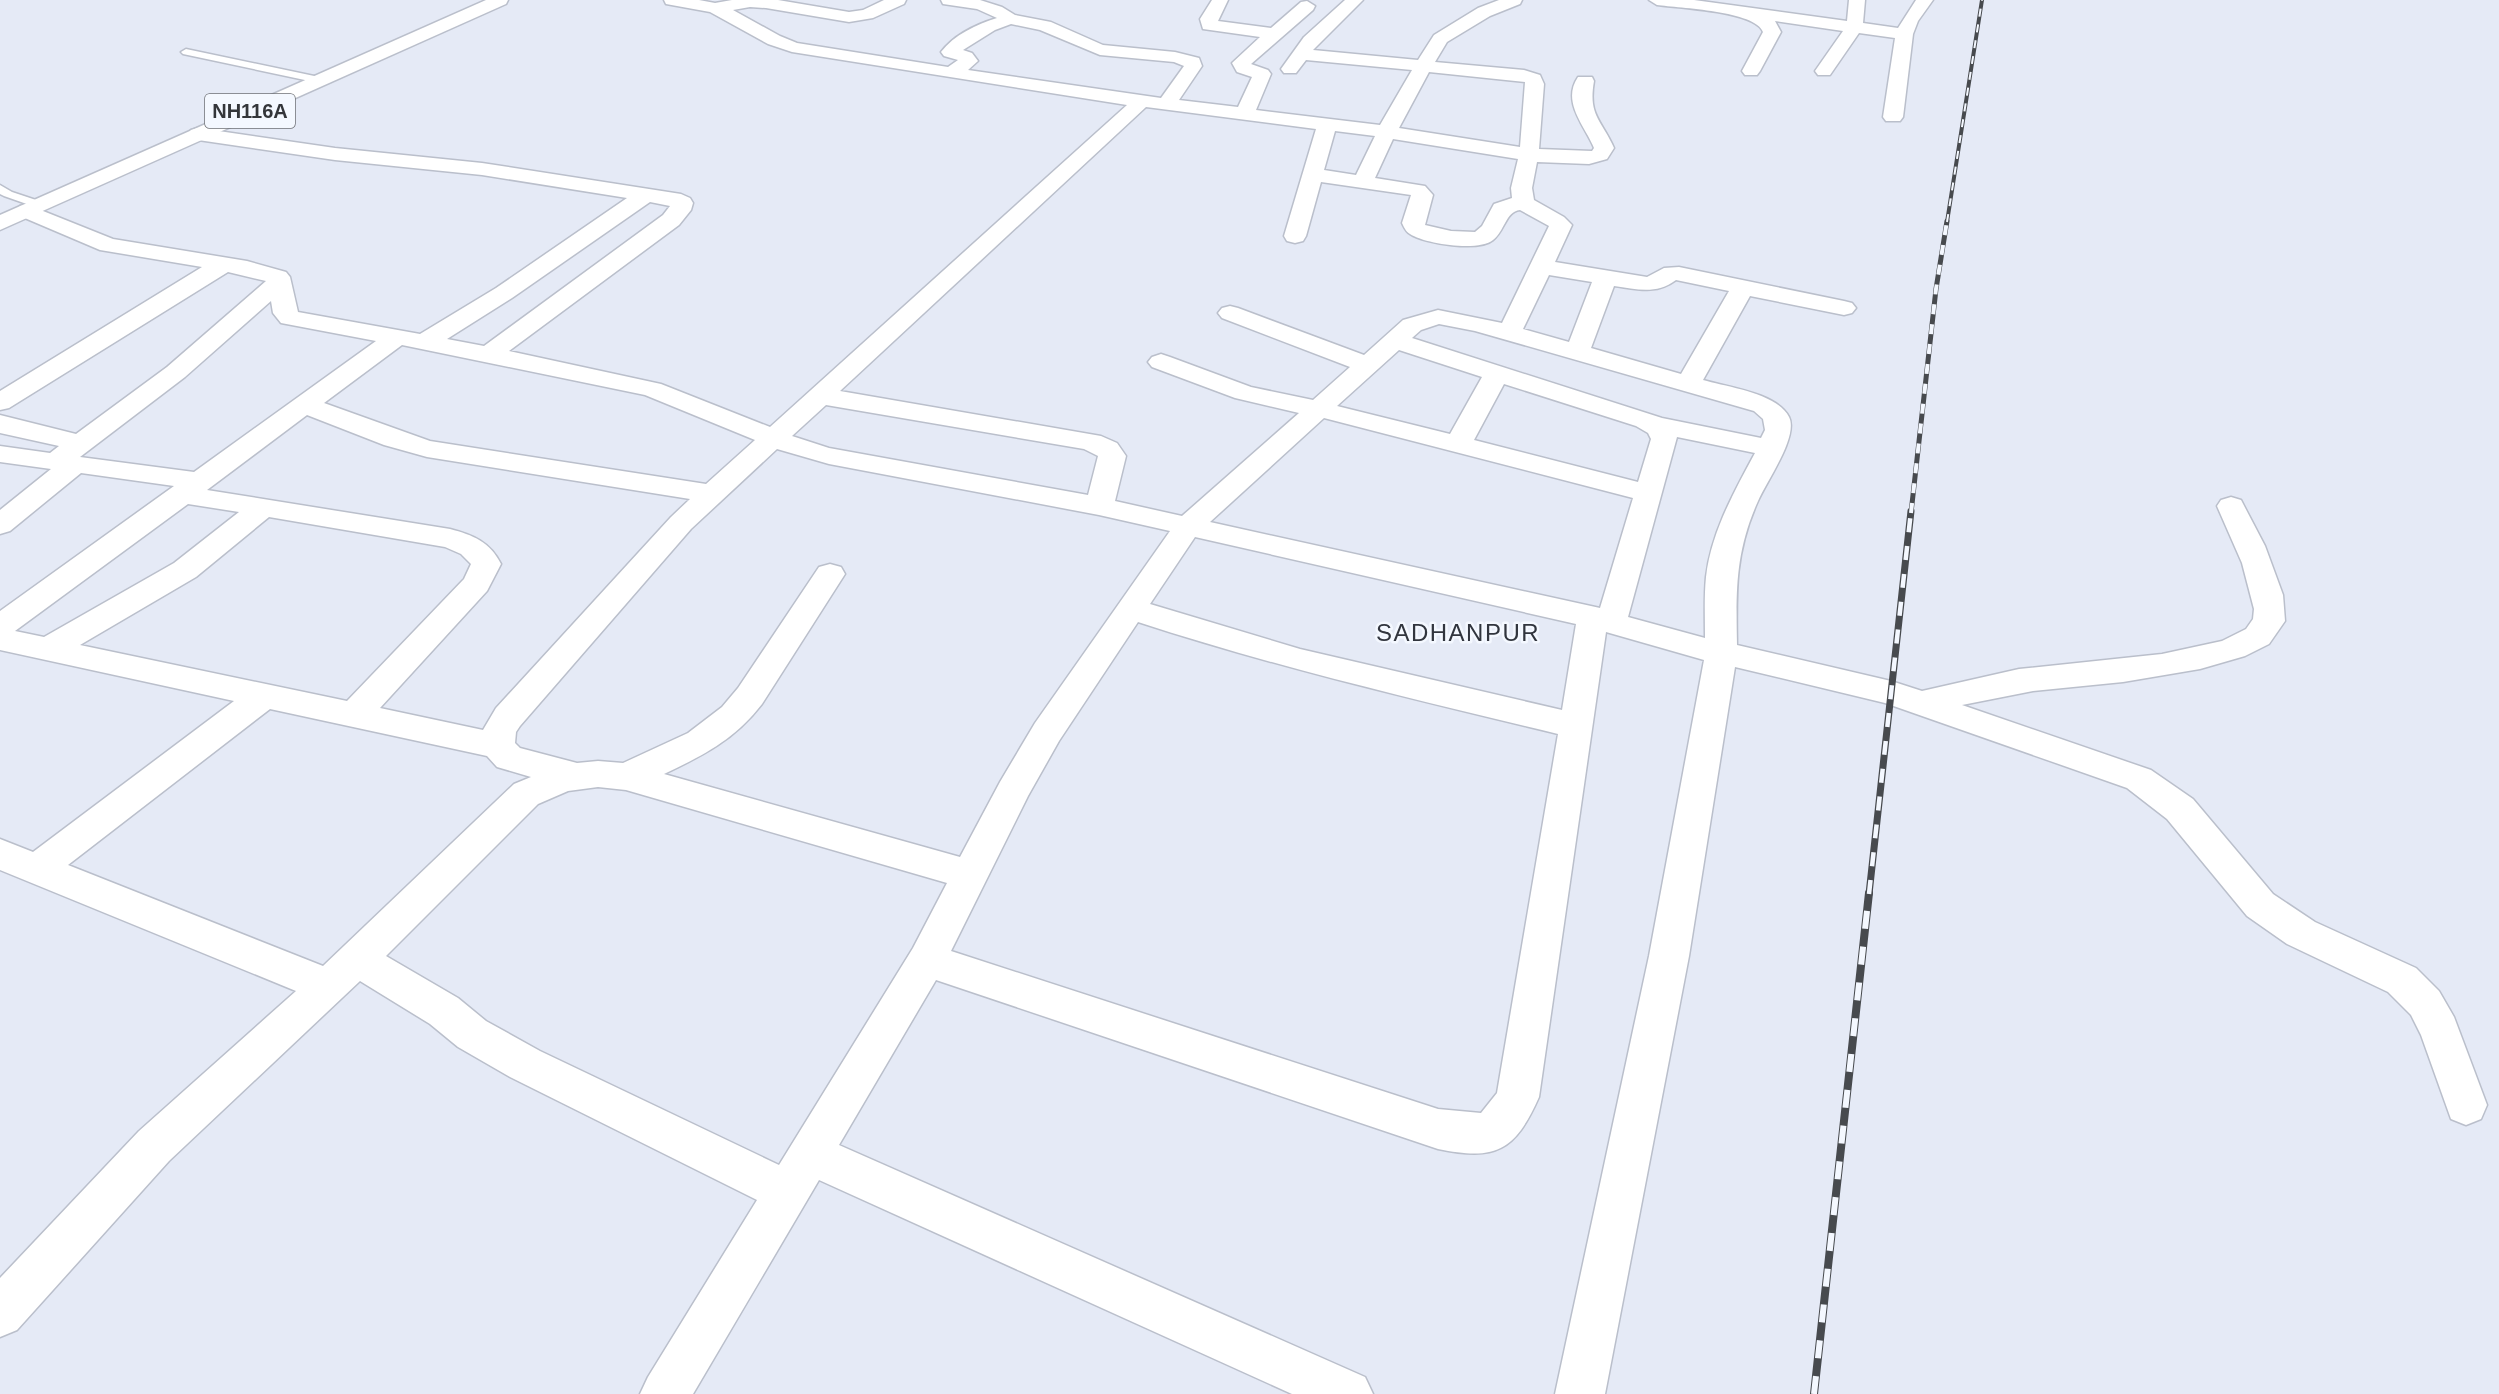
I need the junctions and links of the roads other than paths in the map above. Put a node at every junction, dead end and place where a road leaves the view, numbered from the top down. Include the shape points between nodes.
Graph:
1 (500, 0) edge
2 (672, 0) edge
3 (898, 0) edge
4 (949, 0) edge
5 (1221, 0) edge
6 (1355, 0) edge
7 (1514, 0) edge
8 (1657, 0) edge
9 (1857, 0) edge
10 (1925, 0) edge
11 (752, 1) edge
12 (1307, 6) dead end
13 (715, 8) junction
14 (1756, 8) edge
15 (1010, 20) junction
16 (1855, 26) junction
17 (1273, 34) junction
18 (1904, 34) junction
19 (186, 52) dead end
20 (1300, 54) junction
21 (1423, 66) junction
22 (1751, 71) dead end
23 (1824, 71) dead end
24 (952, 73) junction
25 (1262, 74) junction
26 (319, 80) junction
27 (1586, 81) dead end
28 (1141, 102) junction
29 (1166, 105) junction
30 (1244, 115) junction
31 (1893, 117) dead end
32 (1327, 125) junction
33 (1388, 132) junction
34 (198, 134) junction
35 (1529, 155) junction
36 (1313, 175) junction
37 (1363, 181) junction
38 (0, 188) edge
39 (646, 195) junction
40 (1526, 203) junction
41 (34, 208) junction
42 (0, 223) edge
43 (1295, 236) dead end
44 (224, 264) junction
45 (1542, 267) junction
46 (1606, 277) junction
47 (279, 282) junction
48 (1743, 287) junction
49 (1844, 309) dead end
50 (1230, 313) dead end
51 (1509, 334) junction
52 (410, 340) junction
53 (1395, 341) junction
54 (1577, 353) junction
55 (488, 355) junction
56 (1161, 362) dead end
57 (1368, 365) junction
58 (1497, 373) junction
59 (1688, 383) junction
60 (821, 396) junction
61 (0, 402) edge
62 (304, 405) junction
63 (1318, 409) junction
64 (0, 423) edge
65 (1656, 425) junction
66 (775, 438) junction
67 (1458, 445) junction
68 (1771, 448) junction
69 (0, 454) edge
70 (70, 456) junction
71 (190, 488) junction
72 (1649, 493) junction
73 (713, 494) junction
74 (1099, 506) junction
75 (2231, 506) dead end
76 (263, 508) junction
77 (0, 525) edge
78 (1188, 526) junction
79 (830, 574) dead end
80 (1131, 609) junction
81 (1602, 620) junction
82 (0, 627) edge
83 (0, 639) edge
84 (48, 649) junction
85 (1721, 653) junction
86 (265, 695) junction
87 (1922, 703) junction
88 (354, 714) junction
89 (1576, 726) junction
90 (498, 746) junction
91 (574, 775) junction
92 (626, 777) junction
93 (0, 854) edge
94 (37, 869) junction
95 (970, 875) junction
96 (358, 959) junction
97 (927, 960) junction
98 (328, 986) junction
99 (2466, 1105) dead end
100 (810, 1154) junction
101 (787, 1192) junction
102 (0, 1313) edge
103 (665, 1394) edge
104 (1348, 1394) edge
105 (1580, 1394) edge

1 - 26 main road, NH116A
2 - 13 main road
3 - 11 main road via 867,14 849,16
4 - 15 main road via 985,5
5 - 17 main road via 1209,25
6 - 20 main road via 1322,28
7 - 21 main road via 1484,12 1440,39
8 - 14 main road
9 - 16 main road
10 - 18 main road
11 - 13 main road
12 - 17 main road
13 - 24 main road via 792,47
14 - 16 main road
14 - 22 main road via 1772,32
15 - 24 main road via 989,26 951,50 952,54 970,59
15 - 29 main road via 1045,26 1100,50 1193,62
16 - 18 main road
16 - 23 main road
17 - 25 main road via 1241,63 1242,68
18 - 31 main road
19 - 26 lane
20 - 21 main road
20 - 25 main road via 1286,71
21 - 33 main road
21 - 35 main road via 1533,79
24 - 28 main road
25 - 30 main road
26 - 34 main road, NH116A
27 - 35 main road via 1582,108 1604,148 1600,155
28 - 29 main road
28 - 60 main road
29 - 30 main road
30 - 32 main road
32 - 33 main road
32 - 36 main road
33 - 35 main road
33 - 37 main road
34 - 39 main road via 335,154 482,169
34 - 41 main road, NH116A
35 - 40 main road via 1521,193
36 - 37 main road
36 - 43 main road
37 - 40 main road via 1418,190 1422,195 1413,223 1416,229 1442,236 1481,239 1491,229 1501,207
38 - 41 lane
39 - 52 main road via 504,293
39 - 55 main road via 673,199 682,203 680,210
40 - 45 main road via 1561,225
41 - 42 main road, NH116A
41 - 44 main road via 108,245
44 - 47 main road via 267,273 278,277
44 - 61 main road
45 - 46 main road
45 - 51 main road
46 - 48 main road via 1656,284 1672,273
46 - 54 main road
47 - 52 main road via 285,313 290,318
47 - 70 main road via 176,372
48 - 49 main road
48 - 59 main road
50 - 57 main road
51 - 53 main road via 1460,319 1438,317 1412,326
51 - 54 main road
52 - 55 main road
52 - 62 main road
53 - 57 main road
53 - 58 main road
54 - 59 main road
55 - 66 main road via 652,389
56 - 63 main road via 1244,393
57 - 63 main road
58 - 65 main road
58 - 67 main road
59 - 68 main road via 1768,409 1778,422
60 - 66 main road
60 - 74 main road via 1091,442 1107,449 1112,456
62 - 71 main road
62 - 73 main road via 427,449
63 - 67 main road
63 - 78 main road
64 - 70 main road
65 - 68 main road
65 - 72 main road via 1663,431 1664,439
66 - 73 main road
66 - 74 main road via 829,456
67 - 72 main road
68 - 85 main road via 1743,502 1728,543 1721,577
69 - 70 main road
70 - 71 main road
70 - 77 main road
71 - 76 main road
71 - 82 main road
72 - 81 main road
73 - 90 main road via 655,550 508,717 499,732
74 - 78 main road
75 - 87 main road via 2259,564 2268,604 2269,621 2260,636 2233,649 2186,661 2036,678
76 - 84 main road via 185,570
76 - 88 main road via 450,538 473,546 482,554 486,564 476,584
78 - 80 main road
78 - 81 main road
79 - 92 main road via 734,716 700,742
80 - 89 main road via 1300,660
80 - 95 main road via 1047,732
81 - 85 main road
81 - 89 main road
83 - 84 main road
84 - 86 main road
85 - 87 main road
85 - 105 main road via 1668,956
86 - 88 main road
86 - 94 main road
87 - 99 main road via 2139,779 2159,792 2180,809 2260,905 2301,933 2402,980 2425,1003 2440,1030
88 - 90 main road
89 - 97 main road via 1518,1097 1508,1118 1494,1131 1466,1135 1438,1128
90 - 91 main road via 509,758
91 - 92 main road via 602,772
91 - 96 main road via 526,794
92 - 95 main road
93 - 94 main road
94 - 98 main road
95 - 97 main road
96 - 98 main road
96 - 101 main road via 525,1064
97 - 100 main road
98 - 102 main road via 154,1146
100 - 101 main road
100 - 104 main road
101 - 103 main road

